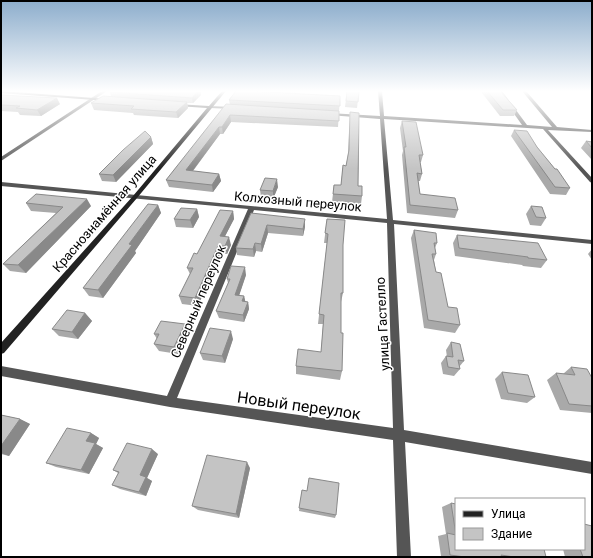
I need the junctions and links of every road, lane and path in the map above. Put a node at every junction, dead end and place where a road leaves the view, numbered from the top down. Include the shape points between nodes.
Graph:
1 (65, 117) edge
2 (202, 117) edge
3 (382, 117) joint
4 (519, 117) edge
5 (546, 117) edge
6 (526, 127) junction
7 (544, 128) junction
8 (556, 129) junction
9 (592, 131) edge
10 (1, 159) edge
11 (592, 181) edge
12 (1, 184) edge
13 (135, 197) junction
14 (251, 209) junction
15 (390, 221) junction
16 (592, 242) edge
17 (1, 350) edge
18 (1, 371) edge
19 (170, 402) junction
20 (400, 436) junction
21 (592, 468) edge
22 (404, 557) edge

1 - 10 street
2 - 13 main road, Краснознамённая улица
3 - 6 street
3 - 15 street, улица Гастелло
4 - 6 street
5 - 8 street
6 - 7 street
7 - 8 street
7 - 11 street
8 - 9 street
12 - 13 street, Колхозный переулок
13 - 14 street, Колхозный переулок
13 - 17 main road, Краснознамённая улица
14 - 15 street, Колхозный переулок
14 - 19 street, Северный переулок
15 - 16 street, Колхозный переулок
15 - 20 street, улица Гастелло
18 - 19 street, Новый переулок
19 - 20 street, Новый переулок
20 - 21 street, Новый переулок
20 - 22 street, улица Гастелло

